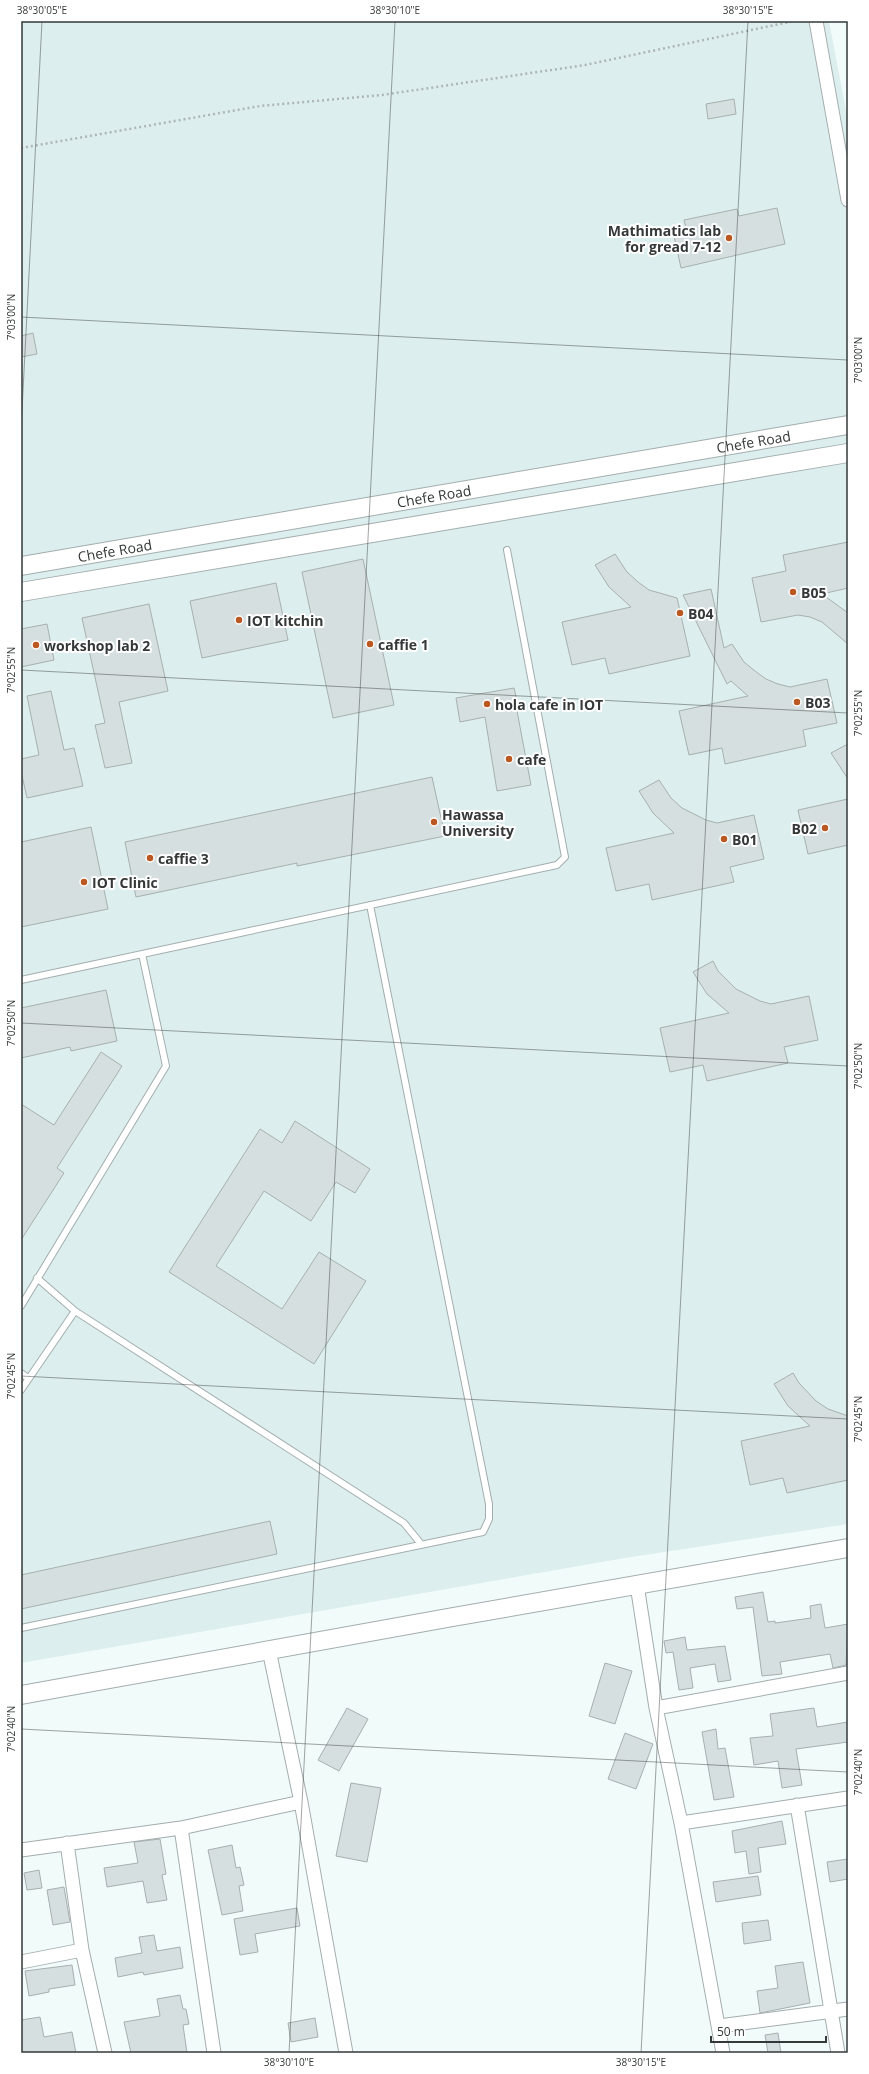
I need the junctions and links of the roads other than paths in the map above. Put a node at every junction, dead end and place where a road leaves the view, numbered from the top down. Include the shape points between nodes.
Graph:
1 (816, 21) edge
2 (848, 200) edge
3 (848, 425) edge
4 (848, 453) edge
5 (508, 550) dead end
6 (21, 566) edge
7 (21, 592) edge
8 (370, 905) junction
9 (142, 954) junction
10 (21, 980) edge
11 (37, 1278) junction
12 (21, 1306) edge
13 (75, 1311) junction
14 (21, 1373) edge
15 (28, 1378) junction
16 (21, 1390) edge
17 (421, 1544) junction
18 (848, 1548) edge
19 (637, 1585) junction
20 (21, 1628) edge
21 (269, 1650) junction
22 (848, 1673) edge
23 (21, 1695) edge
24 (656, 1708) junction
25 (848, 1798) edge
26 (301, 1802) junction
27 (797, 1805) junction
28 (681, 1824) junction
29 (181, 1828) junction
30 (67, 1843) junction
31 (21, 1850) edge
32 (82, 1950) junction
33 (21, 1962) edge
34 (848, 2009) edge
35 (830, 2012) junction
36 (719, 2026) junction
37 (105, 2053) edge
38 (214, 2053) edge
39 (346, 2053) edge
40 (723, 2053) edge
41 (838, 2053) edge

1 - 2 street
3 - 6 street, Chefe Road
4 - 7 street, Chefe Road
5 - 8 lane via 565,857 557,865
8 - 9 lane
8 - 17 lane via 490,1504 489,1519 483,1532
9 - 10 lane
9 - 11 lane via 166,1066
11 - 12 lane
11 - 13 lane
13 - 15 lane
13 - 17 lane via 404,1523
14 - 15 lane
15 - 16 lane
17 - 20 lane
18 - 19 street
19 - 21 street
19 - 24 street
21 - 23 street
21 - 26 street
22 - 24 street
24 - 28 street
25 - 27 street
26 - 29 street
26 - 39 street
27 - 28 street
27 - 35 street
28 - 36 street
29 - 30 street
29 - 38 street
30 - 31 street
30 - 32 street
32 - 33 street
32 - 37 street
34 - 35 street
35 - 36 street
35 - 41 street
36 - 40 street

